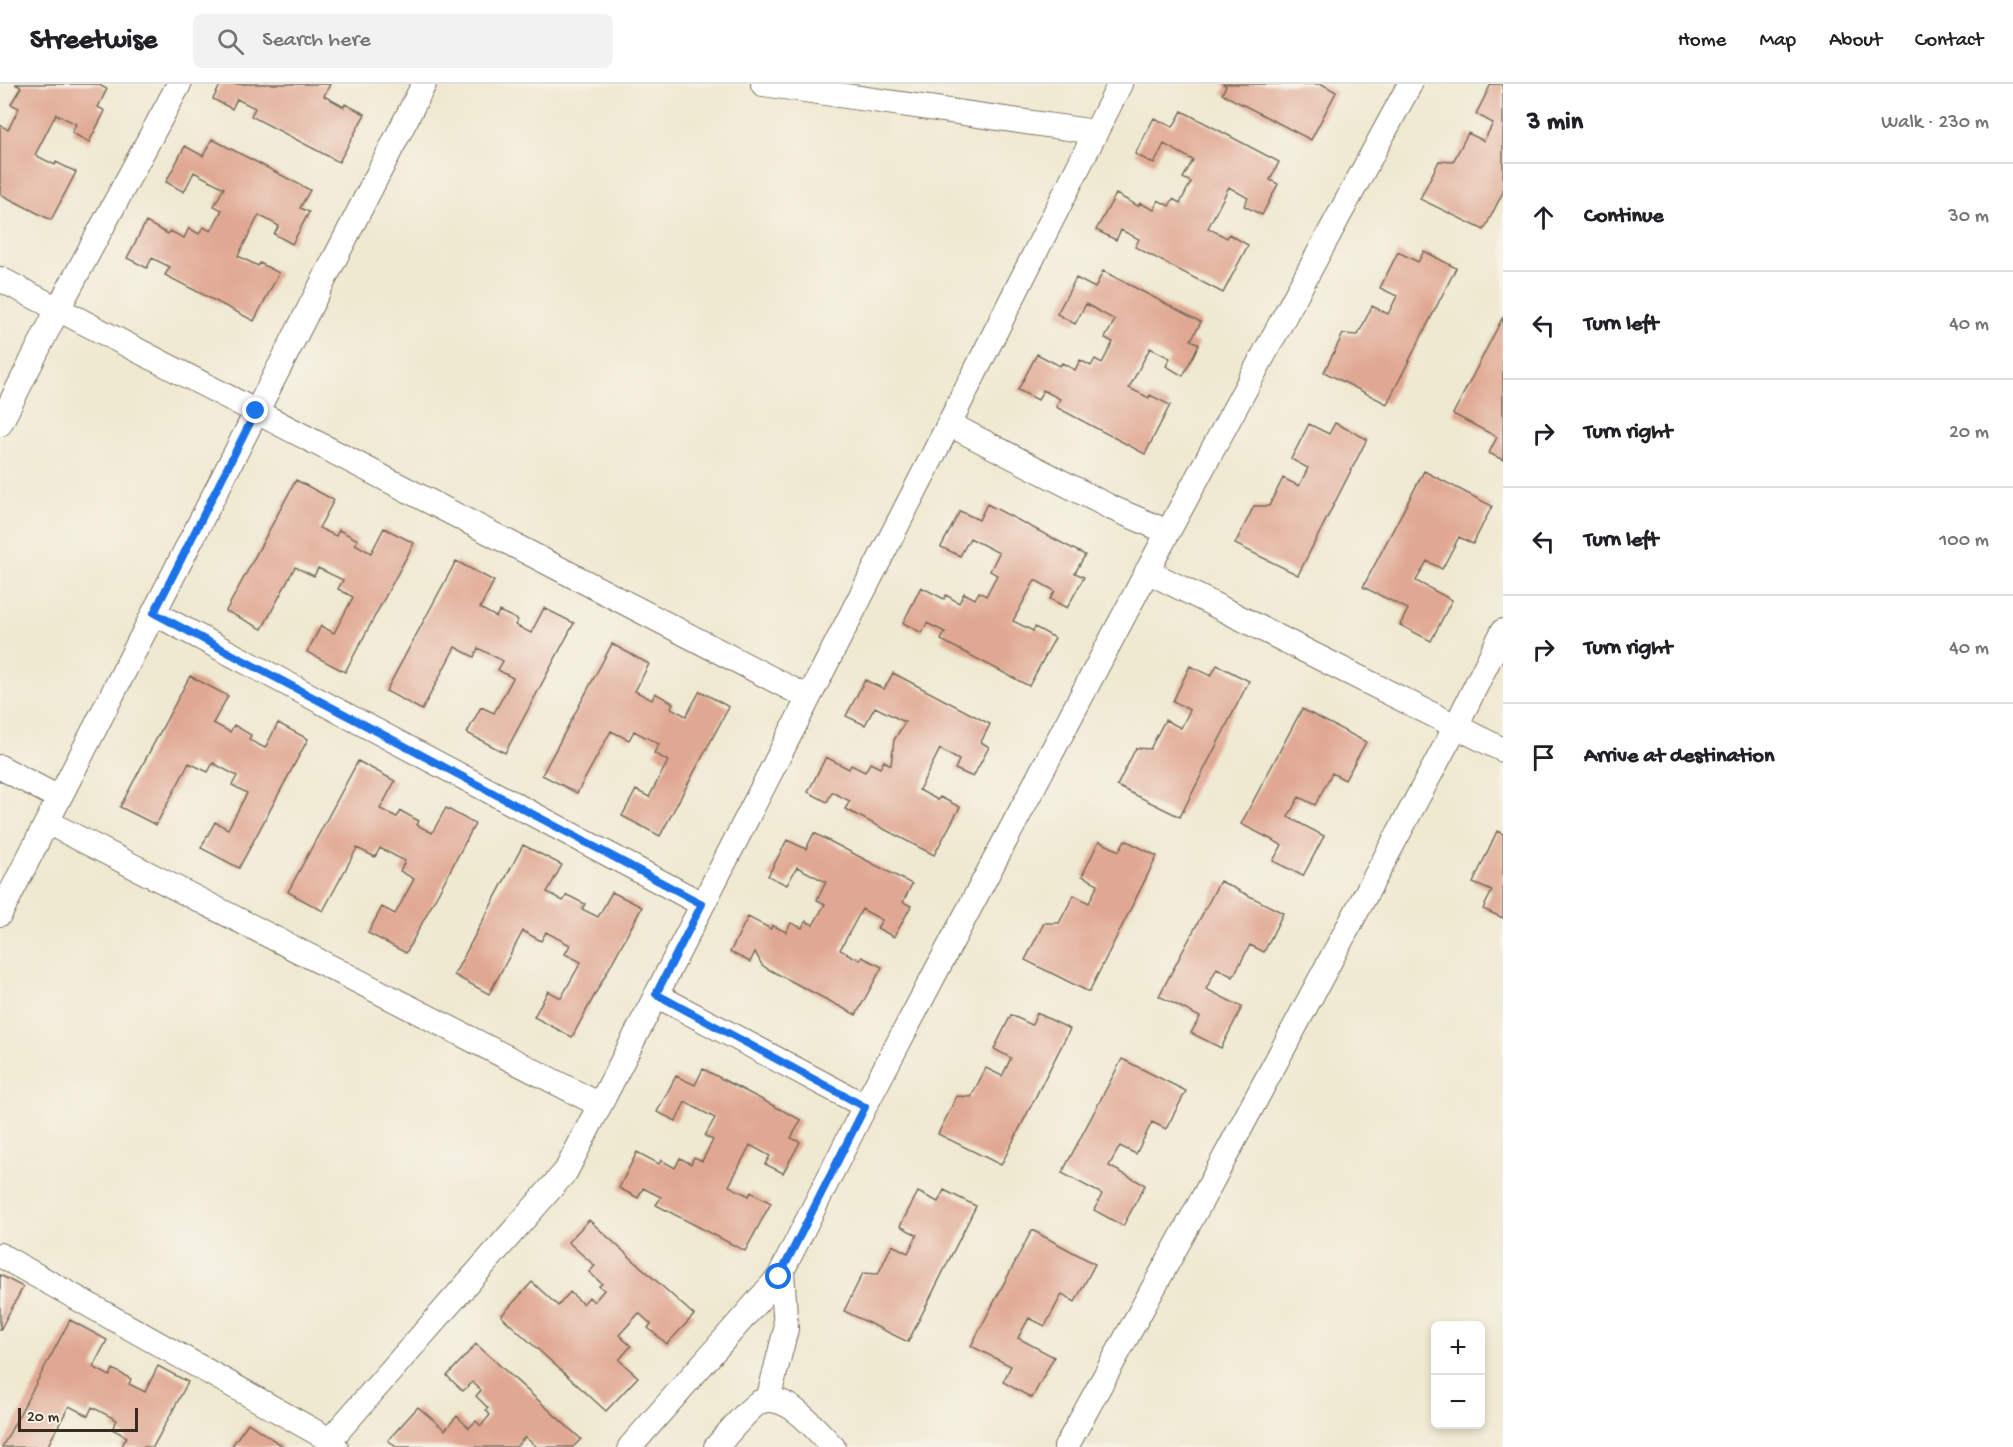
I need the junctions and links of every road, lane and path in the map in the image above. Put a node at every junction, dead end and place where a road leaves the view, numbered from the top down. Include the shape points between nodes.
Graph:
1 (178, 84) edge
2 (424, 84) edge
3 (763, 84) edge
4 (1120, 84) edge
5 (1410, 84) edge
6 (1095, 132) junction
7 (0, 279) edge
8 (58, 309) junction
9 (256, 411) junction
10 (0, 424) edge
11 (949, 424) junction
12 (1168, 532) junction
13 (1147, 571) junction
14 (154, 613) junction
15 (1503, 631) edge
16 (807, 697) junction
17 (1456, 726) junction
18 (1503, 750) edge
19 (0, 767) edge
20 (59, 798) junction
21 (47, 822) junction
22 (702, 904) junction
23 (0, 914) edge
24 (656, 994) junction
25 (600, 1105) junction
26 (865, 1107) junction
27 (0, 1255) edge
28 (782, 1271) junction
29 (768, 1400) junction
30 (333, 1444) edge
31 (630, 1447) edge
32 (717, 1447) edge
33 (833, 1447) edge
34 (1066, 1447) edge

1 - 8 lane
2 - 9 lane
3 - 6 lane
4 - 6 lane
5 - 12 lane
6 - 11 lane
7 - 8 lane
8 - 9 lane
8 - 10 lane
9 - 14 lane
9 - 16 lane
11 - 12 lane via 1112,508
11 - 16 lane
12 - 13 lane
13 - 17 lane
13 - 26 lane
14 - 20 lane
14 - 22 lane
15 - 17 lane
16 - 22 lane
17 - 18 lane
17 - 34 lane
19 - 20 lane
20 - 21 lane
21 - 23 lane
21 - 25 lane
22 - 24 lane
24 - 25 lane
24 - 26 lane
25 - 30 lane via 566,1171
26 - 28 lane
27 - 30 lane
28 - 29 lane via 786,1329
28 - 31 lane
29 - 32 lane via 758,1404
29 - 33 lane via 792,1407

